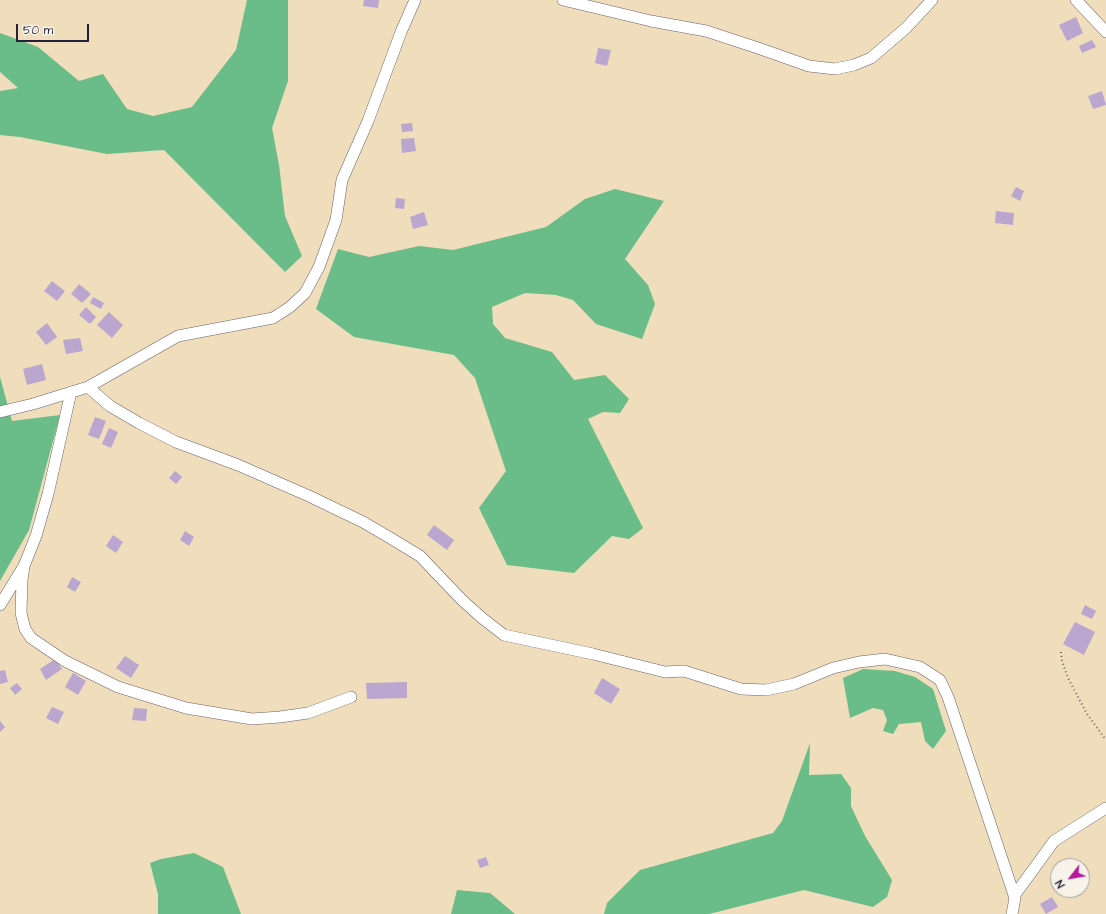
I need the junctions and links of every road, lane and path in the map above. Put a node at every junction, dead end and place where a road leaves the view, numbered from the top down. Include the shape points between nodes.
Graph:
1 (415, 0) edge
2 (563, 0) edge
3 (932, 0) edge
4 (1076, 0) edge
5 (1106, 32) edge
6 (88, 387) junction
7 (71, 392) junction
8 (0, 412) edge
9 (24, 566) junction
10 (0, 605) edge
11 (1061, 652) dead end
12 (351, 697) dead end
13 (1106, 740) edge
14 (1106, 808) edge
15 (1014, 896) junction
16 (1012, 914) edge

1 - 6 street via 342,180 336,220 319,267 305,293 273,318 178,336
2 - 3 street via 706,31 809,66 836,69 871,58 906,28
4 - 5 street
6 - 7 street
6 - 15 street via 110,406 176,442 238,465 309,496 386,535 420,556 462,600 504,635 665,672 684,671 741,689 766,690 794,684 833,668 859,662 886,659 920,667 940,680 948,697
7 - 8 street
7 - 9 street via 48,494
9 - 10 street
9 - 12 street via 21,612 25,629 32,638 65,661 118,687 186,708 252,719 308,713
11 - 13 path via 1068,678 1087,714
14 - 15 street via 1054,841
15 - 16 street

